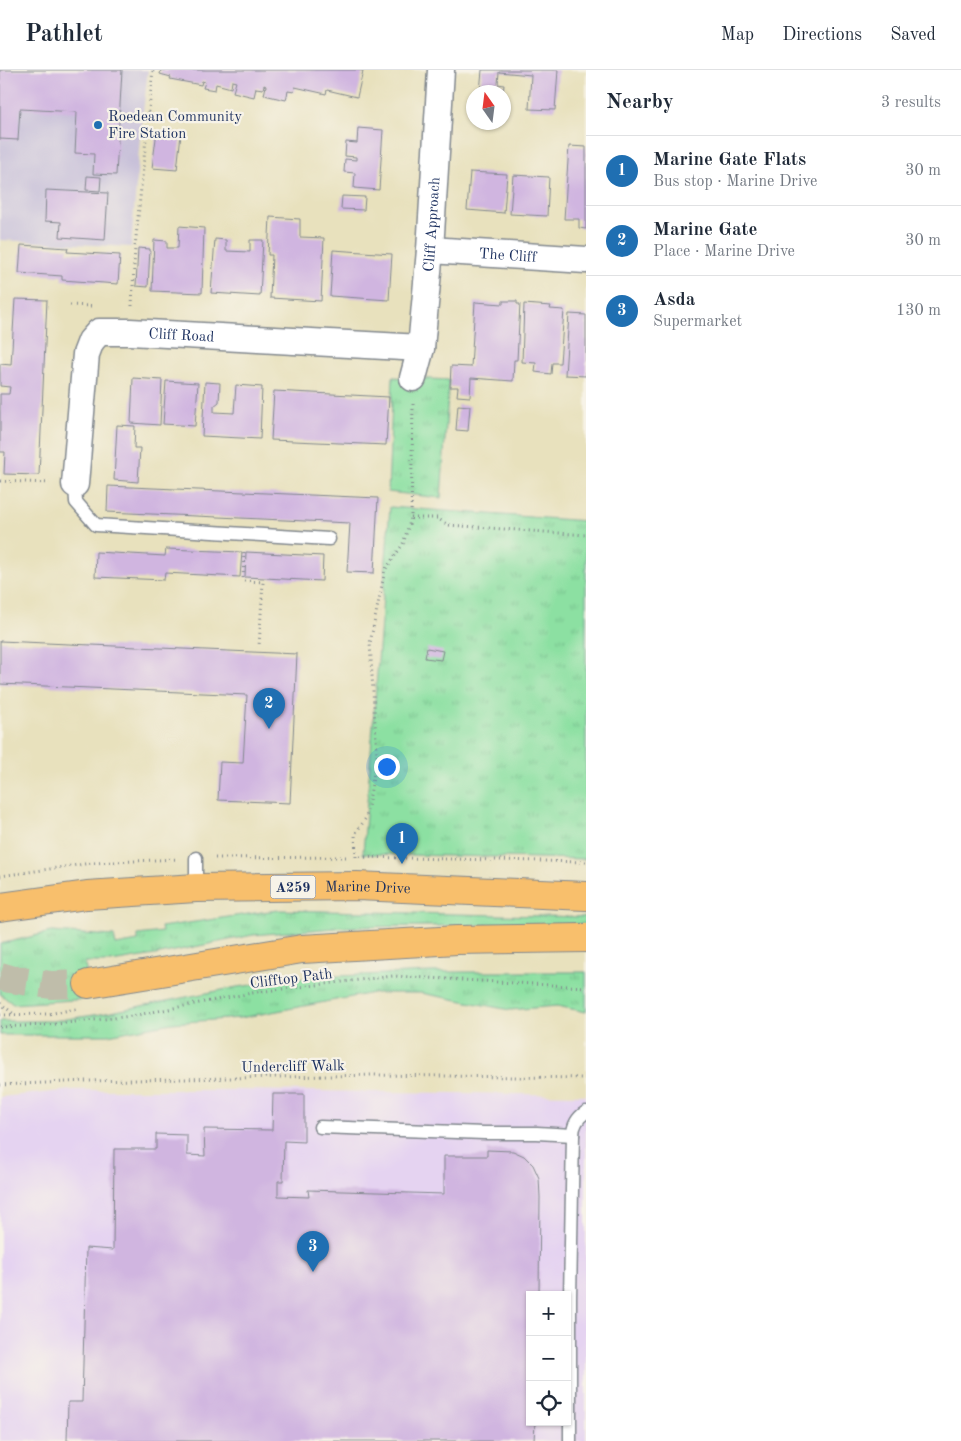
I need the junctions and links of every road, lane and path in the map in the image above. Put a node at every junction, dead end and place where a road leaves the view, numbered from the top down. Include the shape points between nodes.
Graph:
1 (153, 70) edge
2 (440, 70) edge
3 (430, 250) junction
4 (586, 260) edge
5 (70, 305) dead end
6 (96, 306) dead end
7 (139, 306) dead end
8 (421, 348) junction
9 (414, 378) joint
10 (0, 481) edge
11 (75, 484) junction
12 (411, 518) junction
13 (245, 534) junction
14 (586, 535) edge
15 (329, 539) dead end
16 (259, 646) dead end
17 (356, 857) dead end
18 (196, 858) dead end
19 (196, 888) junction
20 (586, 896) edge
21 (0, 907) edge
22 (586, 938) edge
23 (88, 984) tunnel mouth
24 (586, 987) edge
25 (0, 1003) edge
26 (15, 1015) dead end
27 (0, 1027) edge
28 (586, 1078) edge
29 (0, 1085) edge
30 (586, 1112) edge
31 (320, 1127) dead end
32 (573, 1135) junction
33 (570, 1441) edge

1 - 7 path via 135,247 132,308
2 - 3 street, Cliff Approach
3 - 4 street, The Cliff
3 - 8 street, Cliff Approach
5 - 6 path
8 - 9 street, Cliff Approach
8 - 11 street, Cliff Road via 100,332 91,341 86,354
9 - 12 path
10 - 11 path
11 - 13 lane via 76,502 96,525
12 - 14 path via 438,518 448,525
12 - 17 path via 403,544 385,570 370,643 376,755 366,818 356,834
13 - 15 lane
13 - 16 path via 243,581 264,582
18 - 19 lane
19 - 20 main road, Marine Drive / A259 via 357,886
19 - 21 main road, Marine Drive / A259 via 87,895
22 - 23 main road via 457,940 302,949
24 - 27 path, Clifftop Path via 393,976 257,992 132,1016
25 - 26 path
28 - 29 path, Undercliff Walk via 374,1075
30 - 32 lane via 575,1124
31 - 32 lane
32 - 33 lane

